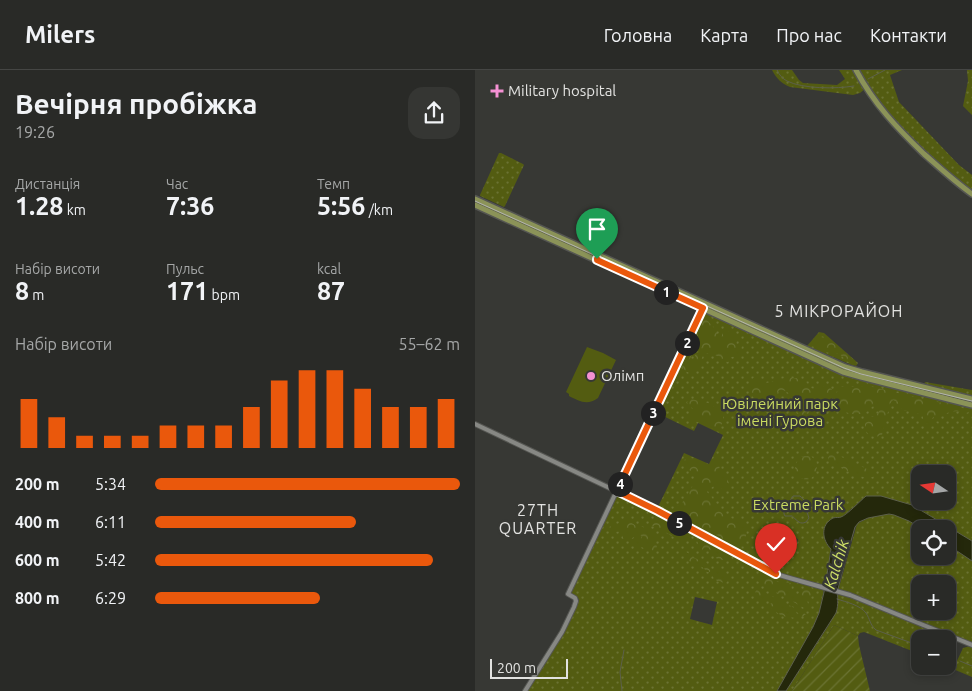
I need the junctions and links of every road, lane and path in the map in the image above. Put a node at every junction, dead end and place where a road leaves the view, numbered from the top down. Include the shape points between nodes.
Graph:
1 (857, 70) edge
2 (972, 194) edge
3 (475, 199) edge
4 (475, 205) edge
5 (598, 258) junction
6 (704, 306) junction
7 (972, 399) edge
8 (972, 405) edge
9 (475, 424) edge
10 (617, 491) junction
11 (972, 646) edge
12 (525, 691) edge

1 - 2 main road via 876,103 895,126
3 - 5 main road
4 - 5 main road
5 - 6 main road
6 - 7 main road via 850,369
6 - 8 main road via 849,374
6 - 10 street
9 - 10 street
10 - 11 street via 776,574 850,595
10 - 12 street via 568,594 575,598 574,606 562,632

